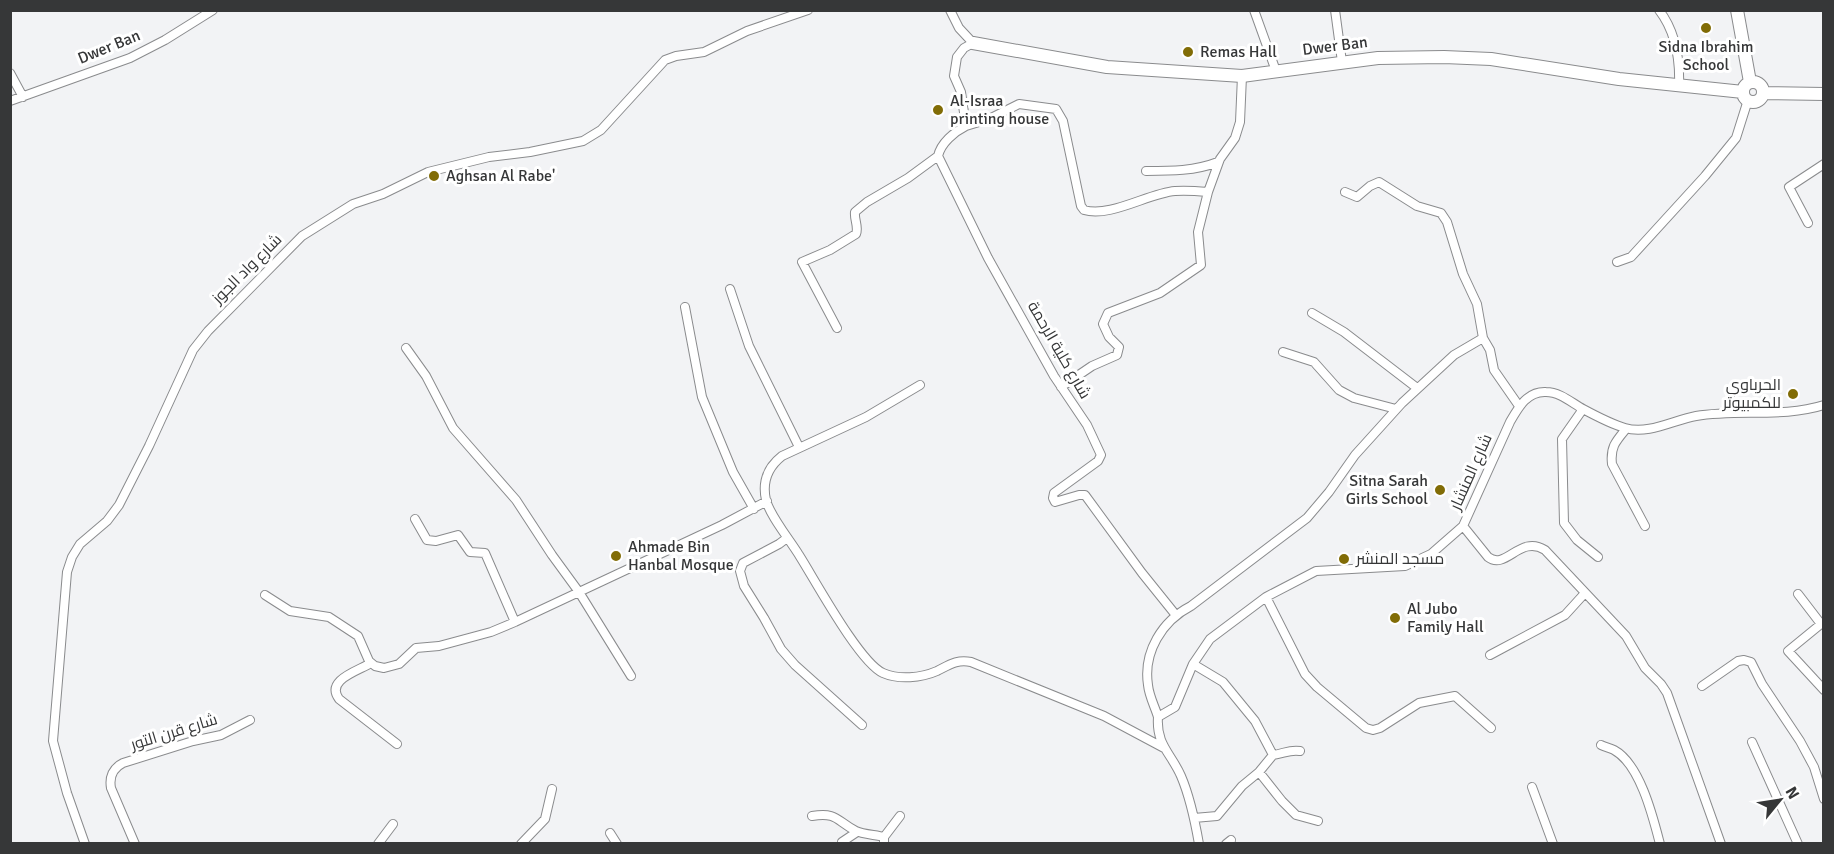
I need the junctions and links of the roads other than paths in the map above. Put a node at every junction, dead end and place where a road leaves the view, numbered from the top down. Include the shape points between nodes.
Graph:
1 (213, 10) edge
2 (808, 10) edge
3 (950, 10) edge
4 (1254, 10) edge
5 (1335, 10) edge
6 (1659, 10) edge
7 (1737, 10) edge
8 (973, 43) junction
9 (1342, 62) junction
10 (1276, 71) junction
11 (10, 73) edge
12 (1242, 76) junction
13 (1679, 86) junction
14 (1747, 92) junction
15 (1824, 94) edge
16 (23, 97) junction
17 (10, 101) edge
18 (966, 126) junction
19 (938, 156) junction
20 (1218, 162) junction
21 (1824, 164) edge
22 (1146, 171) dead end
23 (1208, 192) junction
24 (1345, 192) dead end
25 (1808, 223) dead end
26 (1617, 262) dead end
27 (730, 289) dead end
28 (685, 307) dead end
29 (1312, 313) dead end
30 (837, 328) dead end
31 (1483, 338) junction
32 (406, 348) dead end
33 (1282, 352) dead end
34 (920, 385) dead end
35 (1061, 387) junction
36 (1417, 388) junction
37 (1824, 405) edge
38 (1519, 406) junction
39 (1396, 409) junction
40 (1583, 409) junction
41 (1626, 429) junction
42 (799, 447) junction
43 (766, 501) junction
44 (754, 509) junction
45 (415, 519) dead end
46 (1463, 526) junction
47 (1645, 526) dead end
48 (787, 538) junction
49 (1598, 557) dead end
50 (579, 592) junction
51 (1585, 593) junction
52 (1798, 594) dead end
53 (265, 595) dead end
54 (1266, 597) junction
55 (1175, 615) junction
56 (515, 622) junction
57 (1490, 656) dead end
58 (372, 663) junction
59 (1193, 664) junction
60 (631, 676) dead end
61 (1702, 686) dead end
62 (1824, 690) edge
63 (1158, 717) junction
64 (250, 720) dead end
65 (862, 725) dead end
66 (1491, 728) dead end
67 (1752, 742) dead end
68 (397, 744) dead end
69 (1601, 745) dead end
70 (1165, 749) junction
71 (1300, 751) dead end
72 (1273, 755) junction
73 (1259, 772) junction
74 (1533, 787) dead end
75 (552, 789) dead end
76 (1824, 799) edge
77 (812, 816) dead end
78 (900, 816) dead end
79 (1194, 818) junction
80 (1318, 821) dead end
81 (393, 824) dead end
82 (857, 832) junction
83 (610, 833) dead end
84 (884, 840) edge
85 (842, 842) dead end
86 (85, 843) edge
87 (135, 843) edge
88 (378, 843) edge
89 (521, 843) edge
90 (617, 843) edge
91 (1199, 843) edge
92 (1553, 843) edge
93 (1660, 843) edge
94 (1721, 843) edge
95 (1798, 843) edge

1 - 16 street, Dwer Ban via 130,58
2 - 86 street, شارع واد الجوز via 704,52 665,60 600,130 583,141 428,172 353,204 302,236 208,331 193,350 119,505 76,550 67,572 53,741
3 - 8 street
4 - 10 street
5 - 9 street
6 - 13 street via 1680,61
7 - 14 street
8 - 12 street, Dwer Ban via 1107,67
8 - 18 street via 957,57 954,76 962,92
9 - 10 street, Dwer Ban
9 - 13 street, Dwer Ban via 1423,57 1491,59
10 - 12 street, Dwer Ban
11 - 16 street
12 - 20 street via 1240,122 1235,138
13 - 14 street, Dwer Ban
14 - 15 street via 1760,84 1763,93
14 - 26 street via 1736,138 1631,257
16 - 17 street, Dwer Ban
18 - 19 street via 945,142
18 - 23 street via 1019,104 1056,109 1063,121 1081,206 1089,212 1174,191
19 - 30 street via 855,212 856,234 802,262
19 - 35 street, شارع كلية الرحمة via 988,258
20 - 22 street via 1178,171
20 - 23 street
21 - 25 street via 1789,187
23 - 35 street via 1198,232 1201,265 1160,293 1108,313 1103,324 1119,347 1117,355
24 - 31 street via 1357,197 1379,182 1418,206 1441,213 1477,304
27 - 42 street via 749,346
28 - 44 street via 702,397 733,472
29 - 36 street via 1344,332
31 - 36 street via 1454,355
31 - 38 street via 1494,370
32 - 50 street via 426,376 453,428 516,500
33 - 39 street via 1314,362 1339,390 1354,398
34 - 42 street via 866,417
35 - 55 street, شارع كلية الرحمة via 1101,455 1054,493 1055,502 1085,495
36 - 39 street
37 - 41 street via 1791,412 1695,416 1643,430
38 - 40 street via 1528,397 1546,392
38 - 46 street, شارع المنشار
39 - 55 street via 1307,518
40 - 41 street
40 - 49 street via 1562,439 1564,523
41 - 47 street via 1612,445 1612,464
42 - 43 street via 771,468 765,479
43 - 44 street
43 - 48 street
44 - 50 street
45 - 56 street via 427,540 436,542 458,535 470,552 485,553
46 - 51 street via 1494,561 1528,546 1541,547
46 - 54 street, شارع المنشار via 1431,554 1405,566 1316,572
48 - 65 street via 743,563 740,574 744,586 788,658
48 - 70 street via 868,661 883,673 911,677 955,662 971,662 1104,716
50 - 56 street
50 - 60 street
51 - 57 street via 1565,615
51 - 94 street via 1626,636 1646,668 1665,688
52 - 62 street via 1821,624 1788,651
53 - 58 street via 290,611 329,617 360,639
54 - 59 street, شارع المنشار via 1210,639
54 - 66 street via 1305,674 1366,728 1378,730 1419,704 1455,696
55 - 63 street via 1149,654 1148,685
56 - 58 street via 439,646 416,648 394,666 384,668
58 - 68 street via 338,682 336,694
59 - 63 street, شارع المنشار via 1175,707
59 - 72 street via 1223,682 1255,722
61 - 76 street via 1738,661 1751,662 1814,767
63 - 70 street via 1157,732
64 - 87 street, شارع قرن التور via 221,735 123,763 115,769 110,778 111,788
67 - 95 street
69 - 93 street via 1615,750 1633,769
70 - 79 street via 1181,776
71 - 72 street
72 - 73 street
73 - 79 street via 1217,816
73 - 80 street via 1296,815
74 - 92 street
75 - 89 street via 545,819
77 - 82 street via 838,818
78 - 84 street
79 - 91 street
81 - 88 street
82 - 84 street
82 - 85 street
83 - 90 street

